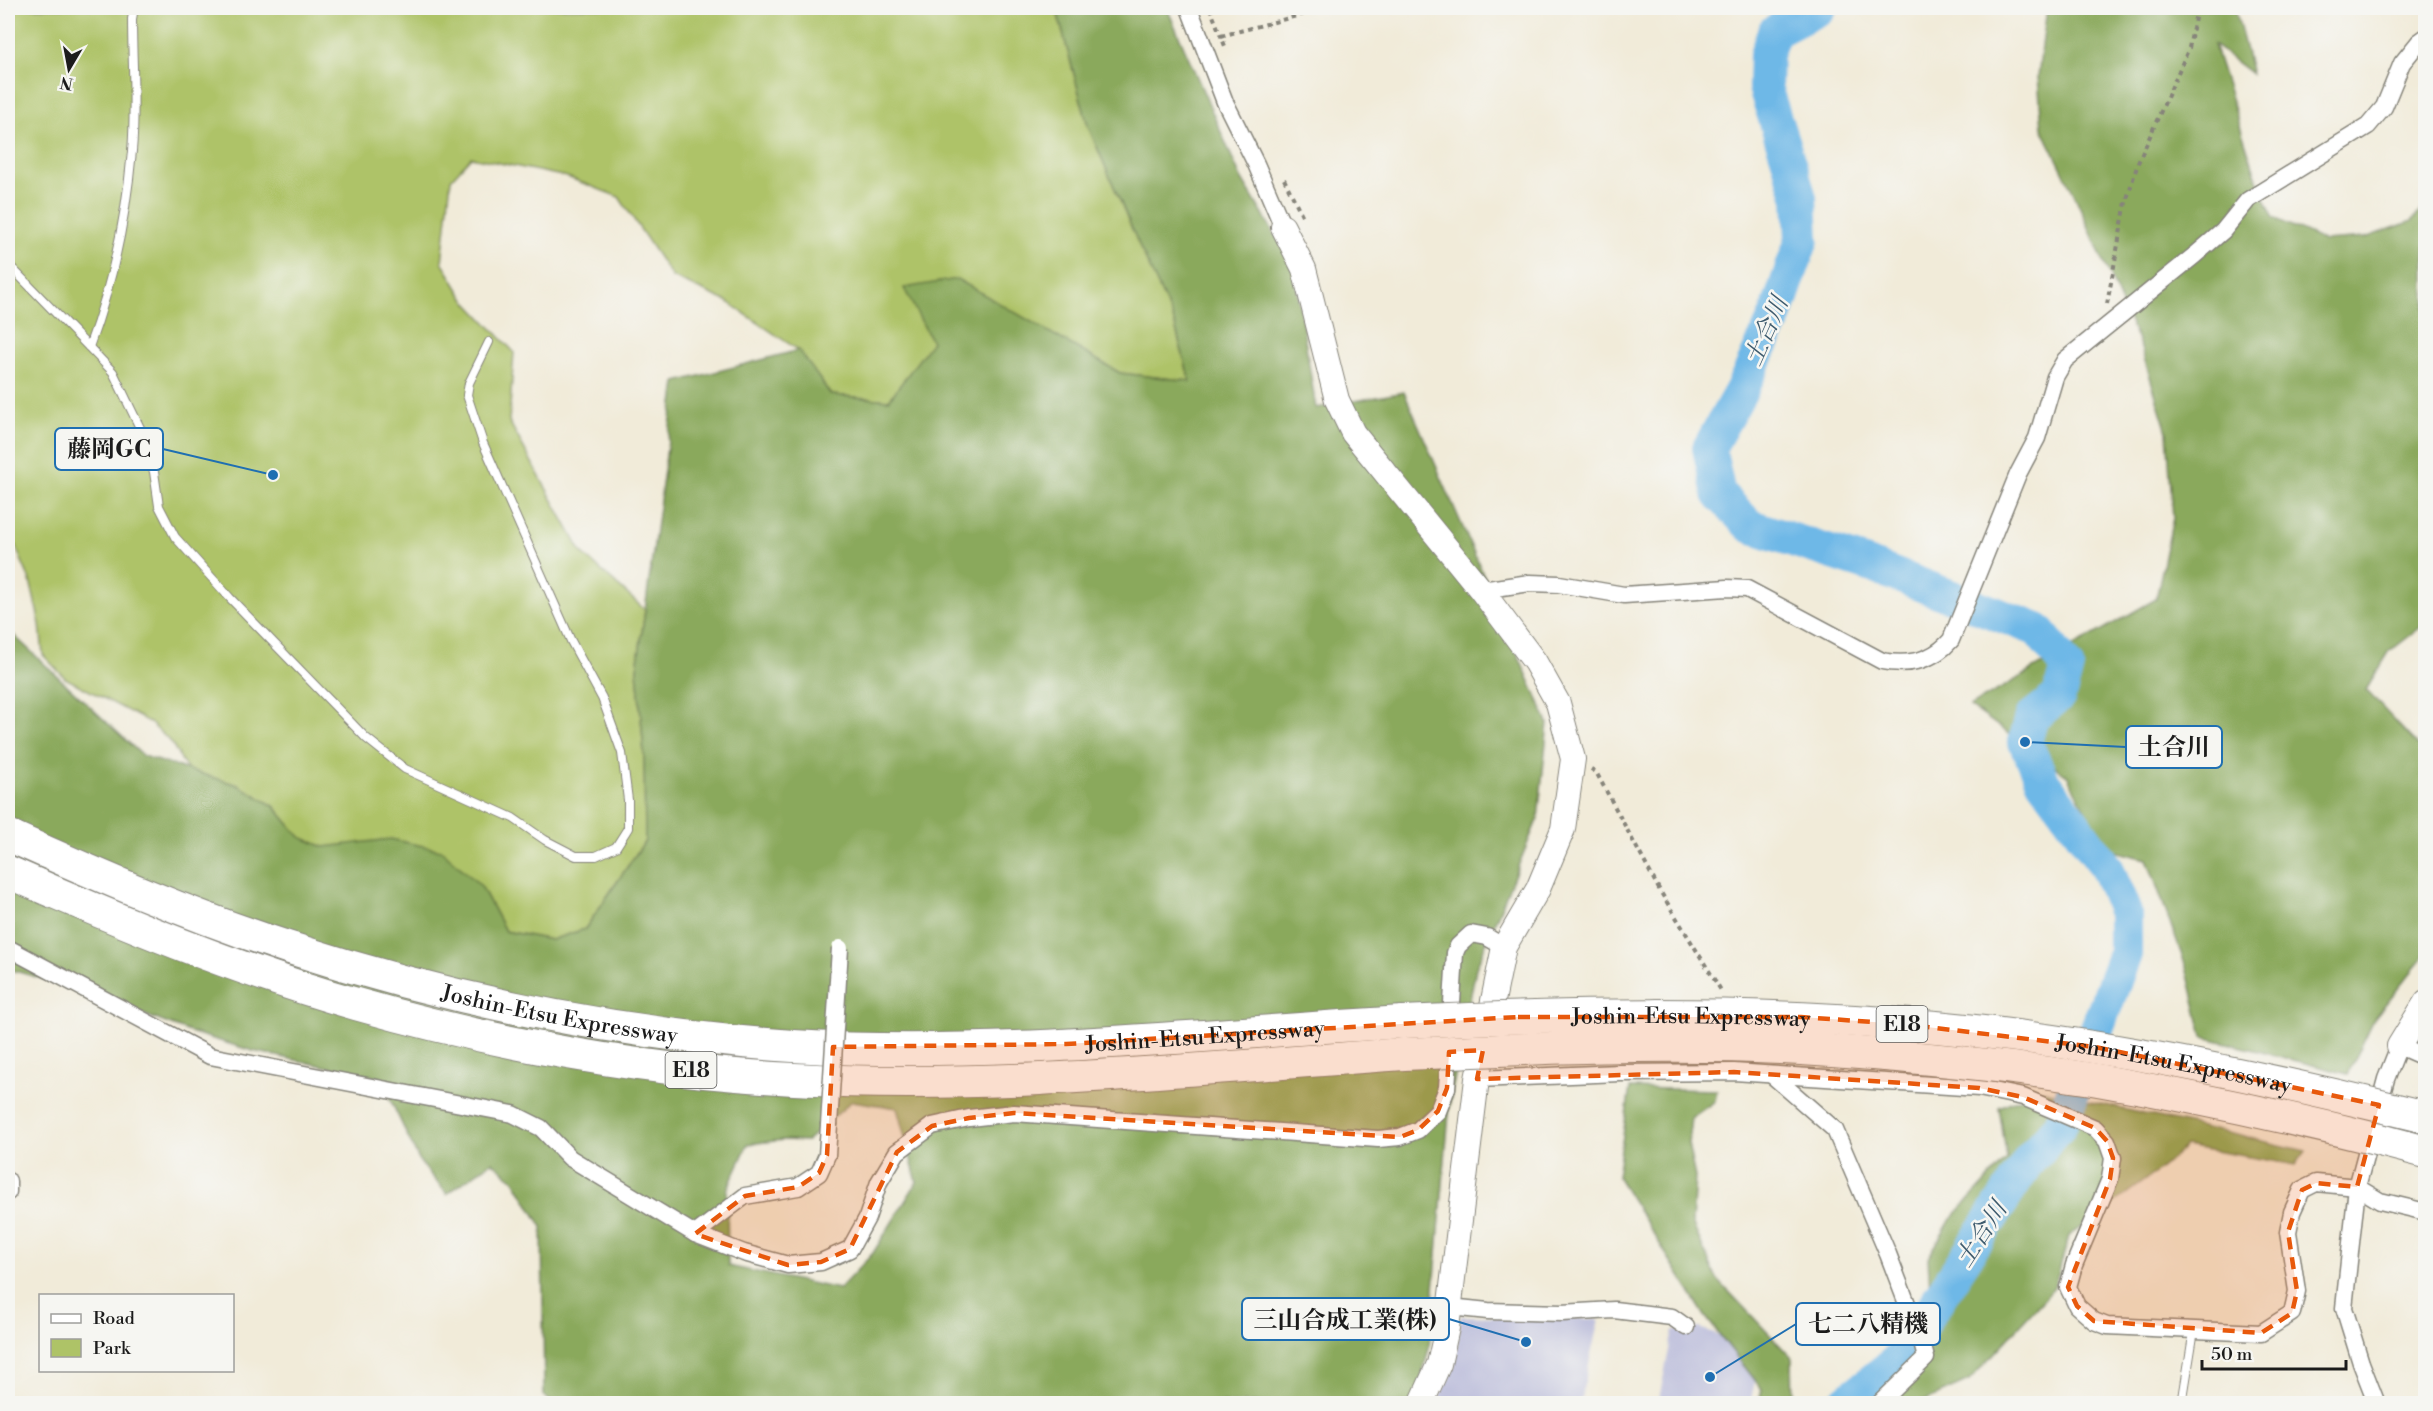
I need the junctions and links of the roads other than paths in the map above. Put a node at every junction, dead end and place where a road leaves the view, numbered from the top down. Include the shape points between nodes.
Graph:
1 (134, 8) edge
2 (1189, 8) edge
3 (2426, 38) edge
4 (1283, 227) joint
5 (8, 264) edge
6 (489, 342) dead end
7 (89, 347) junction
8 (1481, 590) junction
9 (8, 835) edge
10 (8, 872) edge
11 (1504, 947) junction
12 (8, 948) edge
13 (840, 948) dead end
14 (2426, 1002) edge
15 (2399, 1046) junction
16 (2426, 1058) edge
17 (1772, 1075) junction
18 (1478, 1079) junction
19 (2426, 1117) edge
20 (2426, 1152) edge
21 (8, 1181) edge
22 (2357, 1187) junction
23 (8, 1192) edge
24 (2426, 1212) edge
25 (695, 1234) junction
26 (1450, 1307) junction
27 (1686, 1327) dead end
28 (2194, 1330) junction
29 (1421, 1404) edge
30 (1879, 1404) edge
31 (2182, 1404) edge
32 (2378, 1404) edge

1 - 7 lane via 132,150 120,234 102,312
2 - 4 street via 1225,102
3 - 8 street via 2402,63 2384,107 2368,126 2248,200 2223,231 2065,360 2055,377 2037,438 2018,474 1951,640 1943,649 1924,660 1899,664 1882,661 1748,589 1624,595 1530,583
4 - 8 street via 1304,269 1337,400 1353,433
5 - 7 lane
6 - 7 lane via 467,395 492,463 571,641 602,698 622,753 628,828 616,847 596,856 576,856 513,818 405,770 366,738 175,537 159,506 154,472 123,389
8 - 11 street via 1534,662 1558,703 1573,759 1563,830 1538,889
9 - 19 highway, Joshin-Etsu Expressway / E18, bridge via 286,947 448,993 533,1012 714,1039 794,1046 972,1048 1402,1022 1710,1014 1902,1024 2010,1036 2191,1064
10 - 20 highway, Joshin-Etsu Expressway / E18, bridge via 193,949 355,1004 528,1046 663,1067 795,1079 972,1081 1404,1054 1608,1046 1799,1049 1900,1056 2090,1079 2272,1114
11 - 18 street
11 - 25 street via 1471,934 1458,946 1447,1088 1438,1111 1418,1130 1400,1137 1378,1139 1014,1113 969,1118 932,1126 897,1152 879,1182 867,1218 850,1249 821,1262 788,1265
12 - 25 street via 210,1056 513,1114 542,1128 570,1158
13 - 25 street, bridge via 827,1155 819,1173 798,1188 745,1196
14 - 15 street
15 - 16 street
15 - 22 street via 2386,1079
17 - 18 street via 1620,1073
17 - 28 street via 1979,1088 2023,1096 2095,1128 2107,1142 2113,1158 2110,1179 2068,1287 2077,1306 2094,1321 2107,1326
17 - 30 street via 1835,1130 1922,1343 1926,1358
18 - 26 street
21 - 23 street
22 - 24 street via 2380,1201
22 - 28 street via 2316,1183 2301,1190 2288,1232 2297,1291 2292,1313 2261,1333
22 - 32 street via 2344,1308
26 - 27 street via 1562,1313 1614,1310 1672,1317
26 - 29 street via 1439,1364
28 - 31 lane

